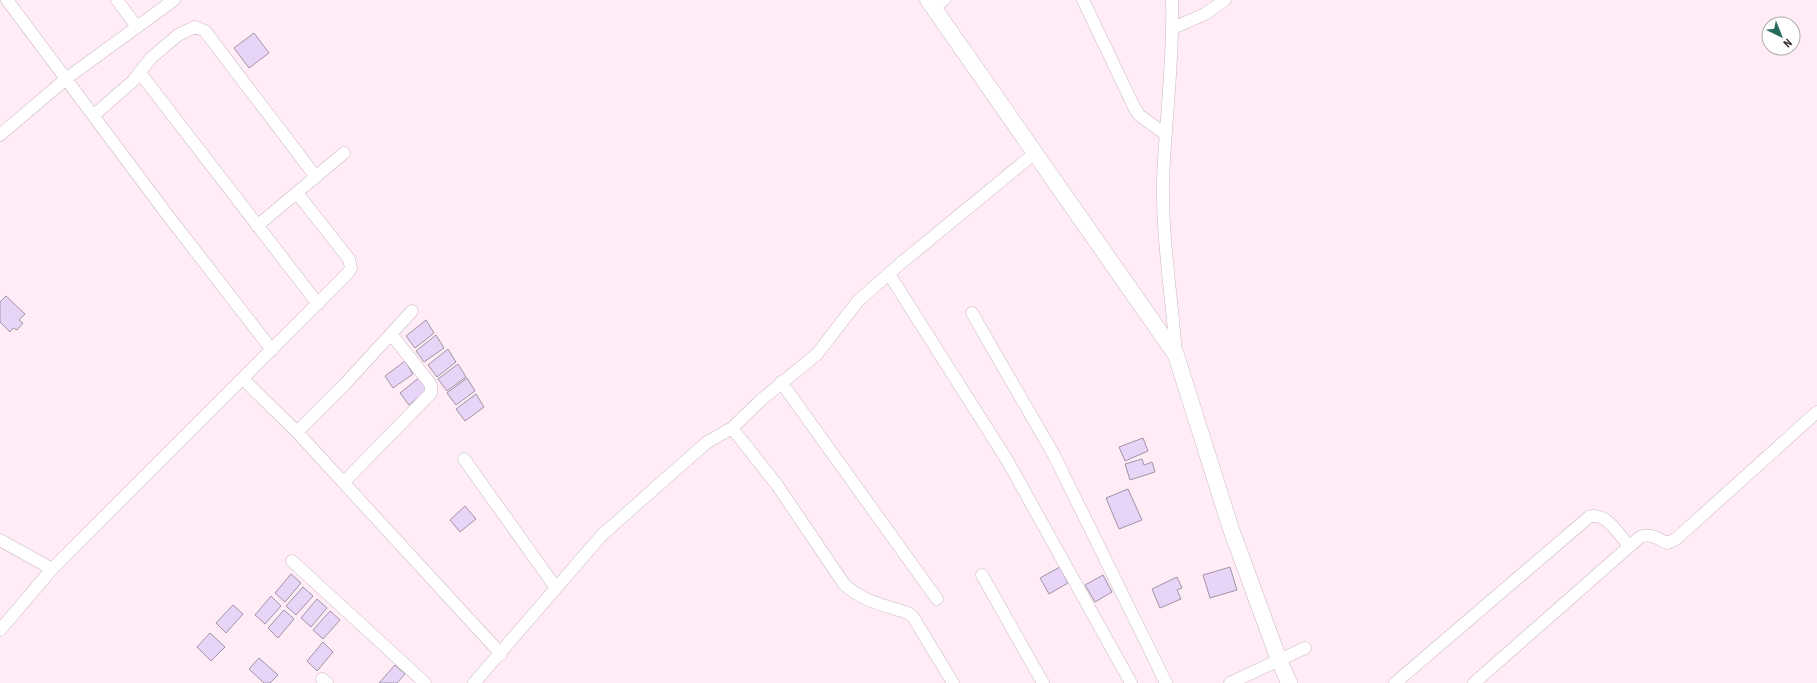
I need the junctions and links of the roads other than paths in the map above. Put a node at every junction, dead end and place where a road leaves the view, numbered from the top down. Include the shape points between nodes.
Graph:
1 (7, 0) edge
2 (117, 0) edge
3 (174, 0) edge
4 (1083, 0) edge
5 (1172, 0) edge
6 (1225, 0) edge
7 (935, 3) edge
8 (137, 27) junction
9 (1173, 28) junction
10 (140, 72) junction
11 (67, 78) junction
12 (94, 115) junction
13 (1165, 134) junction
14 (0, 135) edge
15 (1035, 153) junction
16 (344, 154) dead end
17 (316, 177) junction
18 (297, 193) junction
19 (257, 226) junction
20 (889, 274) junction
21 (318, 304) junction
22 (412, 311) dead end
23 (972, 313) dead end
24 (391, 334) junction
25 (272, 350) junction
26 (1176, 355) junction
27 (243, 379) junction
28 (781, 382) junction
29 (1817, 412) edge
30 (732, 428) junction
31 (297, 432) junction
32 (464, 459) dead end
33 (344, 482) junction
34 (0, 540) edge
35 (1629, 546) junction
36 (292, 561) dead end
37 (52, 569) junction
38 (982, 575) dead end
39 (556, 588) junction
40 (937, 599) dead end
41 (0, 630) edge
42 (1305, 648) dead end
43 (501, 654) junction
44 (1279, 660) junction
45 (425, 683) edge
46 (474, 683) edge
47 (953, 683) edge
48 (1043, 683) edge
49 (1131, 683) edge
50 (1166, 683) edge
51 (1230, 683) edge
52 (1290, 683) edge
53 (1395, 683) edge
54 (1474, 683) edge

1 - 11 street
2 - 8 street
3 - 8 street
4 - 13 street via 1134,107 1139,115
5 - 9 street
6 - 9 street via 1205,14
7 - 15 street
8 - 11 street
9 - 13 street
10 - 12 street
10 - 17 street via 151,58 178,35 190,28 201,28
10 - 19 street
11 - 12 street
11 - 14 street
12 - 25 street
13 - 26 street via 1163,184
15 - 20 street
15 - 26 street
16 - 17 street
17 - 18 street
18 - 19 street
18 - 21 street via 351,264 348,273
19 - 21 street
20 - 28 street via 850,309 817,354
20 - 49 street via 1007,460
21 - 25 street
22 - 24 street
23 - 50 street via 1054,455
24 - 31 street
24 - 33 street via 429,382 431,393
25 - 27 street
26 - 44 street via 1231,529
27 - 31 street
27 - 37 street
28 - 30 street
28 - 40 street
29 - 35 street via 1676,539 1667,543 1645,535
30 - 39 street via 706,443 602,535
30 - 47 street via 777,485 844,584 860,597 913,617
31 - 33 street
32 - 39 street
33 - 43 street
34 - 37 street
35 - 53 street via 1604,518 1594,515 1589,517
35 - 54 street
36 - 45 street
37 - 41 street
38 - 48 street
39 - 43 street
42 - 44 street
43 - 46 street
44 - 51 street
44 - 52 street

